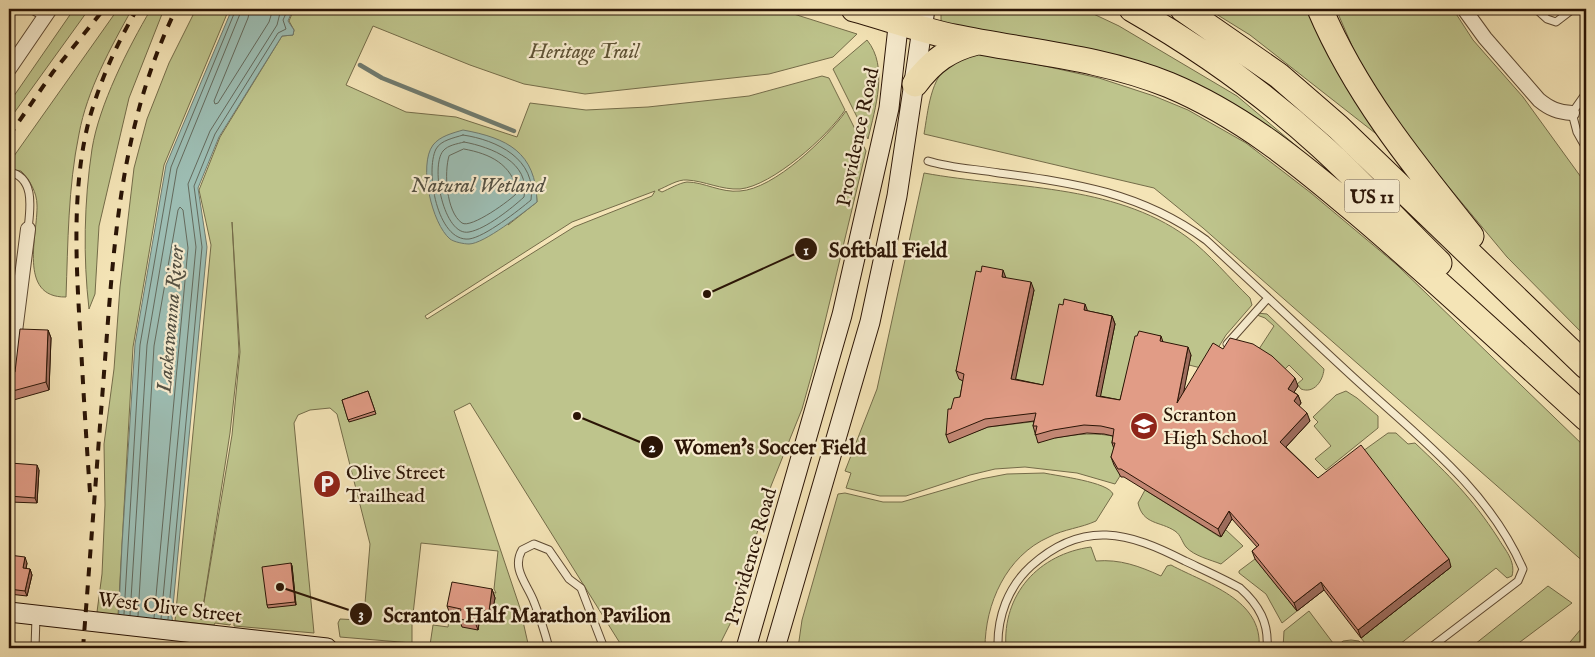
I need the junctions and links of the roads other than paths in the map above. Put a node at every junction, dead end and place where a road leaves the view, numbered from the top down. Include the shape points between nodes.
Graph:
1 (30, 9) edge
2 (854, 9) edge
3 (1132, 9) edge
4 (1183, 9) edge
5 (1320, 9) edge
6 (1464, 9) edge
7 (1536, 9) edge
8 (1573, 9) edge
9 (47, 13) edge
10 (911, 17) edge
11 (978, 41) junction
12 (9, 69) edge
13 (915, 84) junction
14 (1586, 93) edge
15 (1572, 113) junction
16 (1586, 148) edge
17 (928, 162) dead end
18 (9, 172) edge
19 (28, 229) joint
20 (1268, 298) junction
21 (1550, 330) junction
22 (1225, 347) edge
23 (1586, 366) edge
24 (9, 379) edge
25 (1586, 413) edge
26 (1586, 418) edge
27 (9, 612) edge
28 (36, 614) junction
29 (752, 627) junction
30 (781, 629) junction
31 (35, 648) edge
32 (327, 648) edge
33 (549, 648) edge
34 (604, 648) edge
35 (736, 648) edge
36 (746, 648) edge
37 (775, 648) edge
38 (782, 648) edge
39 (998, 648) edge
40 (1267, 648) edge
41 (1430, 648) edge

1 - 9 lane
2 - 10 highway
3 - 25 highway, US 11 via 1231,72 1321,146
4 - 21 highway, US 11 via 1246,51 1316,107
5 - 21 highway via 1344,60 1375,110 1448,208
6 - 15 street via 1539,100 1549,108
7 - 8 lane via 1547,20 1556,22
9 - 12 street
10 - 11 highway
10 - 13 main road
10 - 29 main road, Providence Road via 842,315
11 - 13 highway via 944,54 926,69
11 - 26 highway via 1087,60 1132,72 1193,96 1244,124 1381,232
13 - 30 main road via 897,196 870,322
14 - 15 lane
15 - 16 lane via 1576,132
17 - 20 lane via 1063,182 1103,190 1141,203 1201,237
18 - 19 lane via 21,177 28,190 31,200
19 - 24 street
20 - 22 lane
20 - 41 lane via 1466,483 1487,508 1521,565 1522,576 1518,580
21 - 23 highway, US 11
27 - 28 main road, West Olive Street
28 - 31 lane
28 - 32 main road, West Olive Street
29 - 35 main road
29 - 36 main road, Providence Road
30 - 37 main road
30 - 38 lane
33 - 34 lane via 518,563 522,550 534,544 549,550 569,579 581,588
39 - 40 lane via 1002,613 1016,582 1052,550 1073,540 1099,534 1138,539 1240,588 1262,614 1267,630

